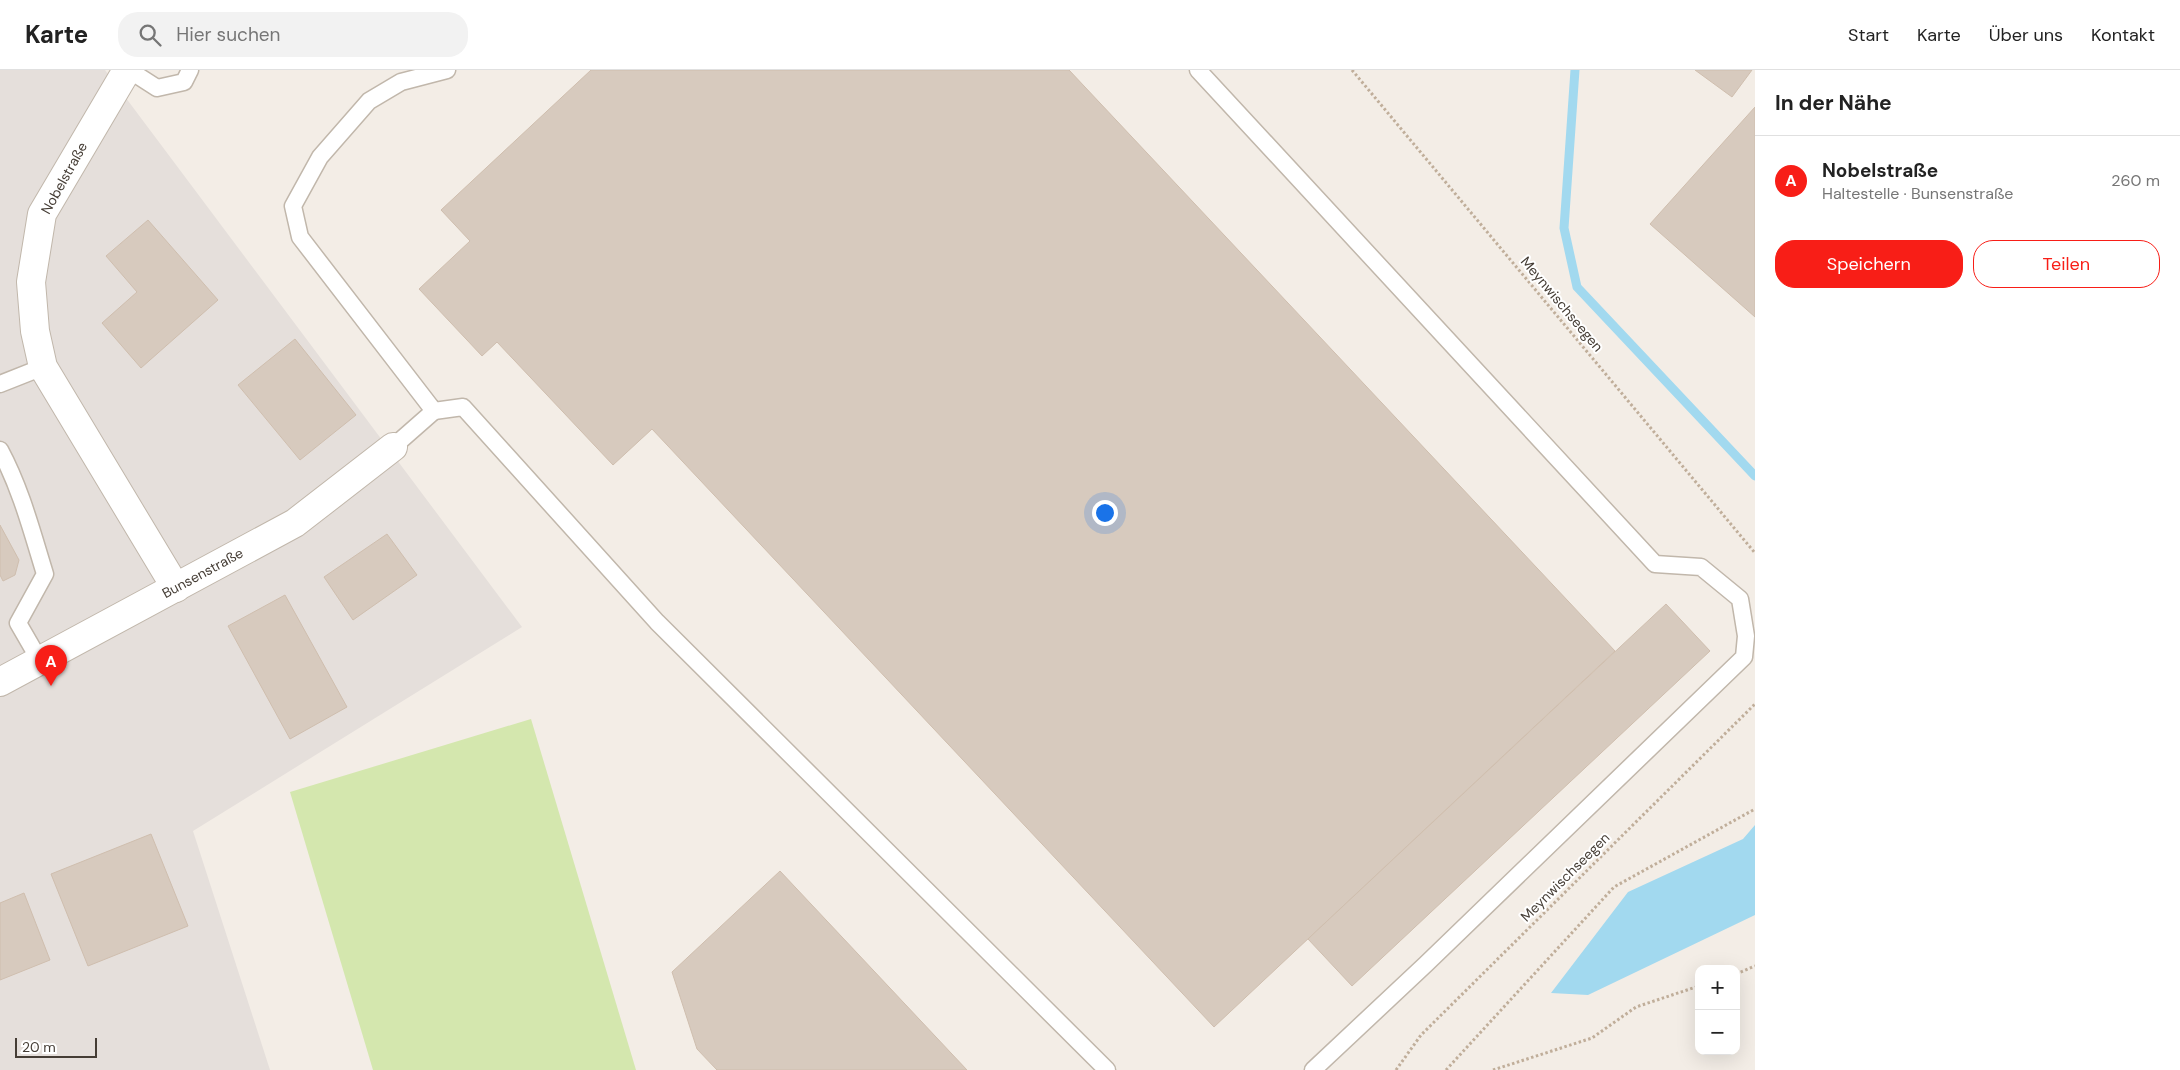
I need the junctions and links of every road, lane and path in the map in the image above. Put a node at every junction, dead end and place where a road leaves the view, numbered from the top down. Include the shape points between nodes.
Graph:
1 (128, 70) edge
2 (190, 70) edge
3 (447, 70) edge
4 (1198, 70) edge
5 (1352, 70) edge
6 (43, 367) junction
7 (0, 384) edge
8 (434, 411) junction
9 (393, 447) joint
10 (0, 450) edge
11 (1755, 553) edge
12 (176, 588) junction
13 (40, 661) junction
14 (0, 682) edge
15 (1755, 704) edge
16 (1755, 809) edge
17 (1755, 966) edge
18 (1740, 972) edge
19 (1695, 987) edge
20 (1107, 1070) edge
21 (1313, 1070) edge
22 (1396, 1070) edge
23 (1446, 1070) edge
24 (1493, 1070) edge

1 - 2 lane via 157,88 184,82
1 - 6 street, Nobelstraße via 42,214 31,282 34,331
3 - 8 lane via 401,82 369,101 320,157 293,206 300,237
4 - 21 lane via 1655,564 1701,567 1740,599 1746,636 1744,656
5 - 11 path, Meynwischseegen
6 - 7 lane
6 - 12 street, Nobelstraße
8 - 9 lane
8 - 20 lane via 463,408 657,622
9 - 12 street, Bunsenstraße via 295,523
10 - 13 lane via 26,512 46,574 18,623
12 - 13 street, Bunsenstraße
13 - 14 street, Bunsenstraße
15 - 22 path, Meynwischseegen via 1421,1035
16 - 23 path via 1614,887
17 - 18 path
19 - 24 path via 1636,1007 1592,1038

